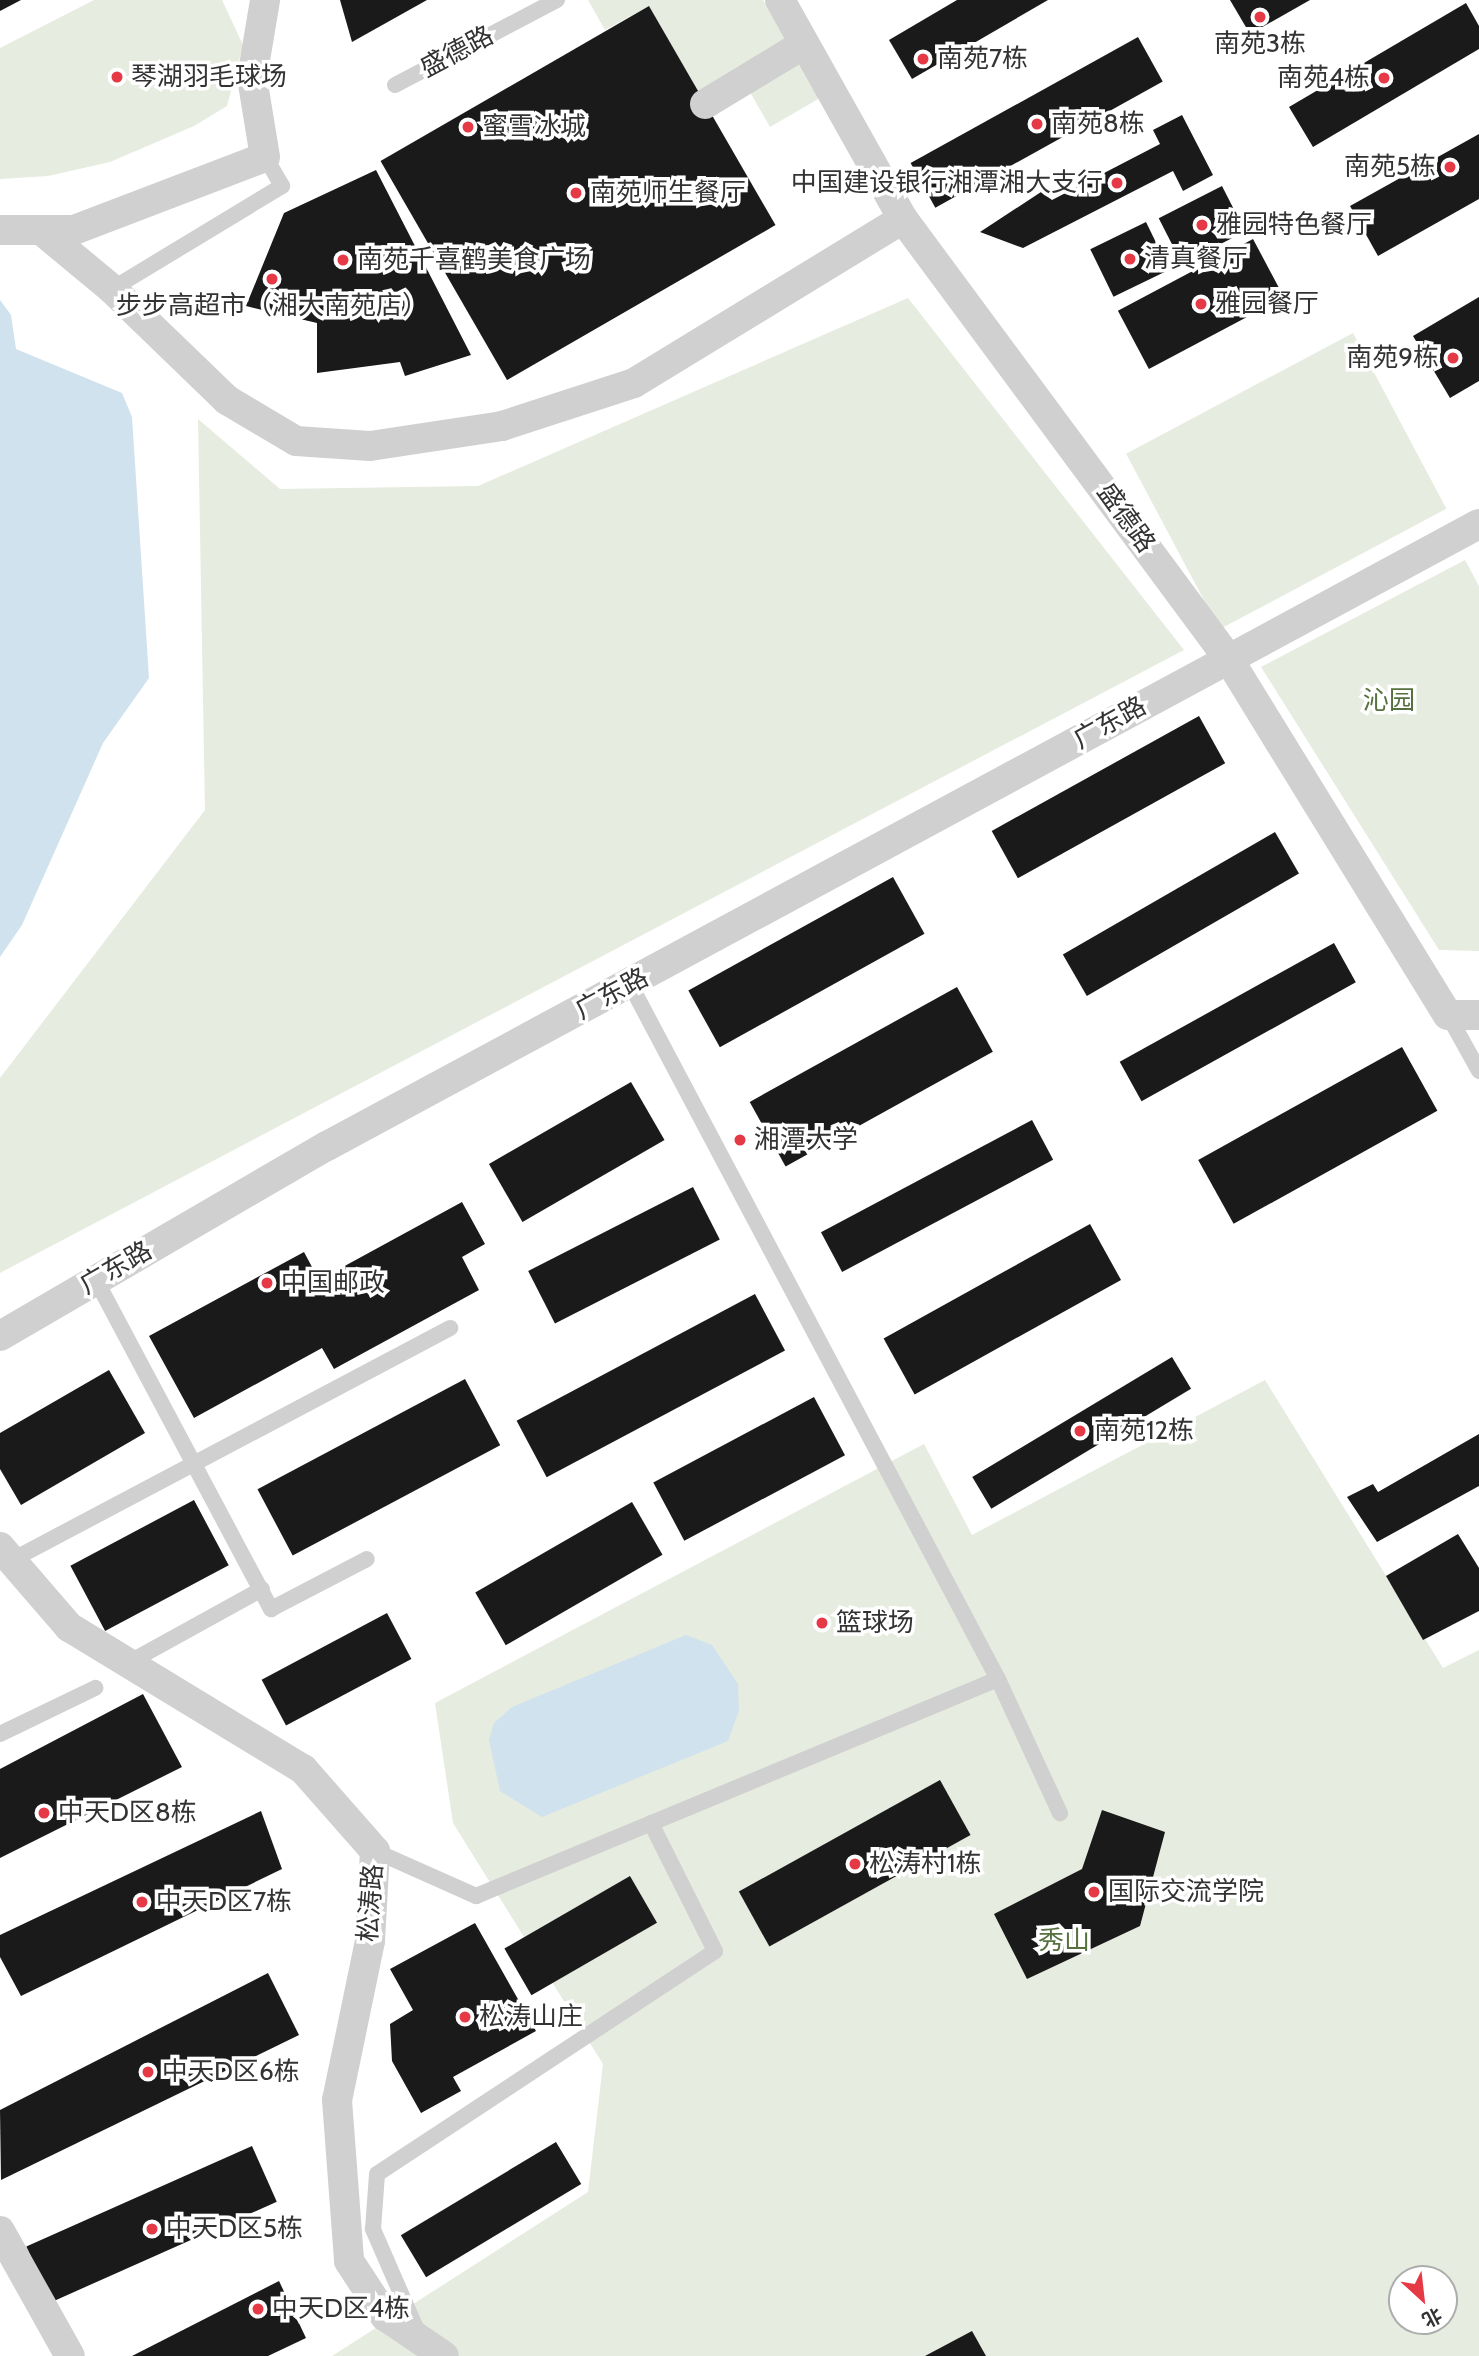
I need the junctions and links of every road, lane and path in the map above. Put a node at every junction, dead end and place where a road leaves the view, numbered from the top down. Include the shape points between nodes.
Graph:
1 (265, 0) edge
2 (556, 0) edge
3 (780, 0) edge
4 (804, 44) junction
5 (395, 85) dead end
6 (705, 104) dead end
7 (265, 157) junction
8 (903, 219) junction
9 (0, 230) edge
10 (41, 230) junction
11 (113, 289) junction
12 (1479, 524) edge
13 (1228, 658) junction
14 (630, 984) junction
15 (1479, 1015) edge
16 (1448, 1016) junction
17 (1479, 1071) edge
18 (96, 1280) junction
19 (450, 1328) dead end
20 (0, 1336) edge
21 (194, 1463) junction
22 (6, 1553) edge
23 (367, 1559) dead end
24 (261, 1589) junction
25 (128, 1663) junction
26 (998, 1679) junction
27 (95, 1688) dead end
28 (0, 1734) edge
29 (1060, 1813) dead end
30 (650, 1823) junction
31 (374, 1851) junction
32 (0, 2231) edge
33 (434, 2350) edge
34 (70, 2356) edge

1 - 7 street via 252,78
2 - 5 lane, 盛德路
3 - 4 street, 盛德路
4 - 6 street
4 - 8 street, 盛德路
7 - 10 street via 74,230
7 - 11 lane via 282,186 158,257
8 - 11 street via 634,383 502,426 370,446 296,441 227,400
8 - 13 street, 盛德路
9 - 10 street
10 - 11 street
12 - 13 street, 广东路
13 - 14 street, 广东路
13 - 16 street, 盛德路
14 - 18 street, 广东路 via 327,1146
14 - 26 lane
15 - 16 street
16 - 17 lane
18 - 20 street, 广东路
18 - 21 lane
19 - 21 lane
21 - 22 lane
21 - 24 lane
22 - 25 street, 松涛路 via 69,1627
23 - 24 lane via 271,1609
24 - 25 lane
25 - 31 street, 松涛路 via 303,1769
26 - 29 lane
26 - 30 lane
27 - 28 lane
30 - 31 lane via 476,1896
30 - 33 lane via 715,1951 377,2174 373,2229
31 - 33 street, 松涛路 via 370,1941 337,2100 349,2261 385,2316
32 - 34 street

